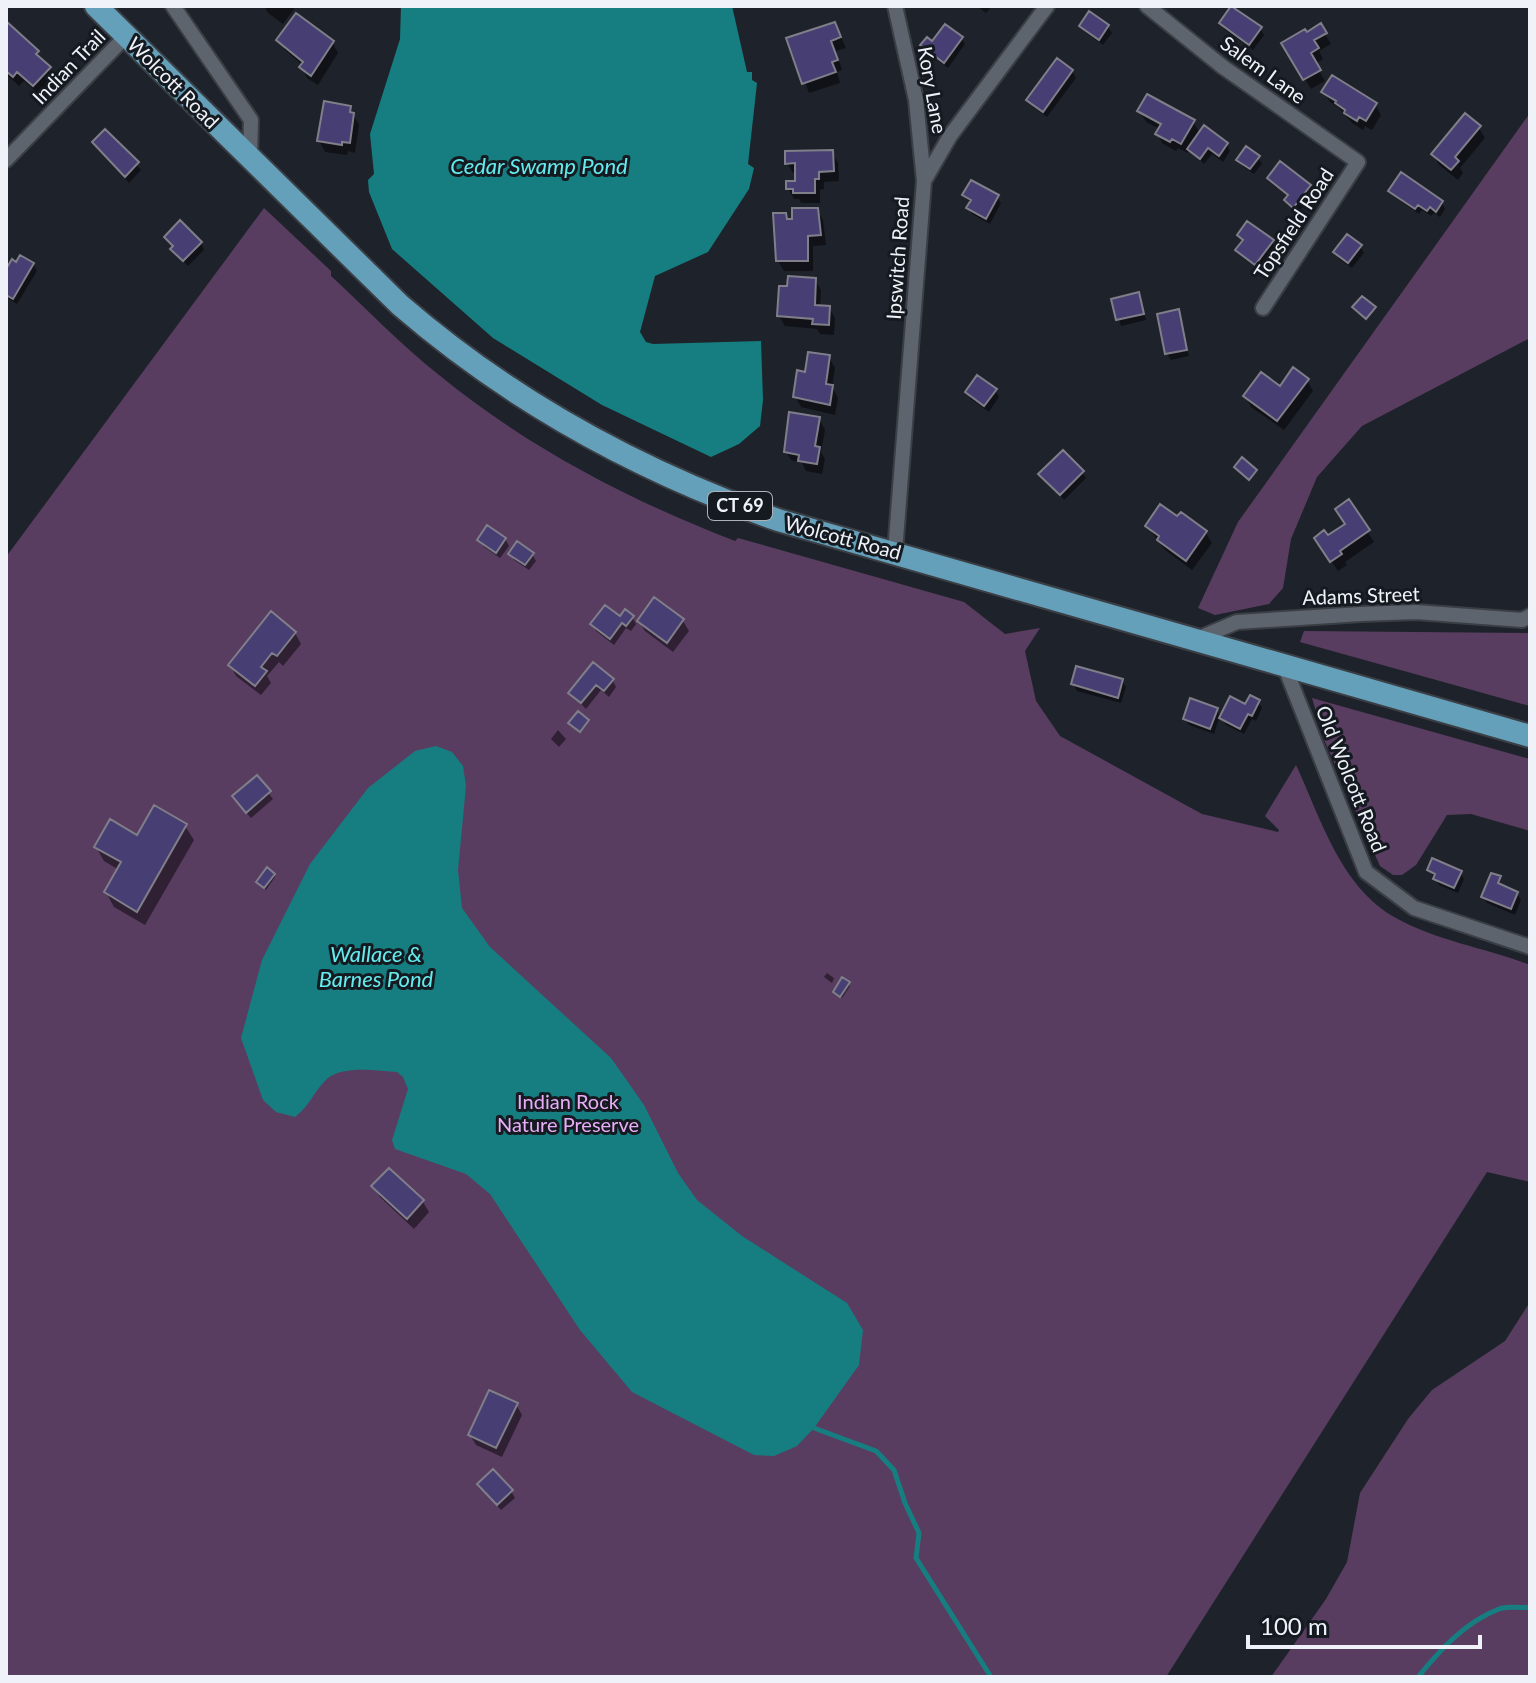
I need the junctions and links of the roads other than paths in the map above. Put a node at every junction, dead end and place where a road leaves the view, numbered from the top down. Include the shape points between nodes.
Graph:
1 (96, 6) edge
2 (173, 6) edge
3 (895, 6) edge
4 (1047, 6) edge
5 (1147, 6) edge
6 (126, 36) junction
7 (250, 159) junction
8 (6, 160) edge
9 (1358, 162) joint
10 (924, 181) junction
11 (1263, 308) dead end
12 (895, 552) junction
13 (1530, 616) edge
14 (1197, 639) junction
15 (1284, 665) junction
16 (1530, 736) edge
17 (1530, 947) edge

1 - 6 main road, Wolcott Road / CT 69
2 - 7 street, Wolcott Road via 251,120
3 - 10 street, Kory Lane via 916,100
4 - 10 street, Ipswitch Road via 950,136
5 - 9 street, Salem Lane
6 - 7 main road, Wolcott Road / CT 69
6 - 8 street, Indian Trail
7 - 12 main road, Wolcott Road / CT 69 via 433,334 545,412 692,488 778,520
9 - 11 street, Topsfield Road
10 - 12 street, Ipswitch Road
12 - 14 main road, Wolcott Road / CT 69
13 - 14 street, Adams Street via 1522,620 1416,612 1237,622
14 - 15 main road, Wolcott Road / CT 69
15 - 16 main road, Wolcott Road / CT 69
15 - 17 street, Old Wolcott Road via 1366,872 1414,908

